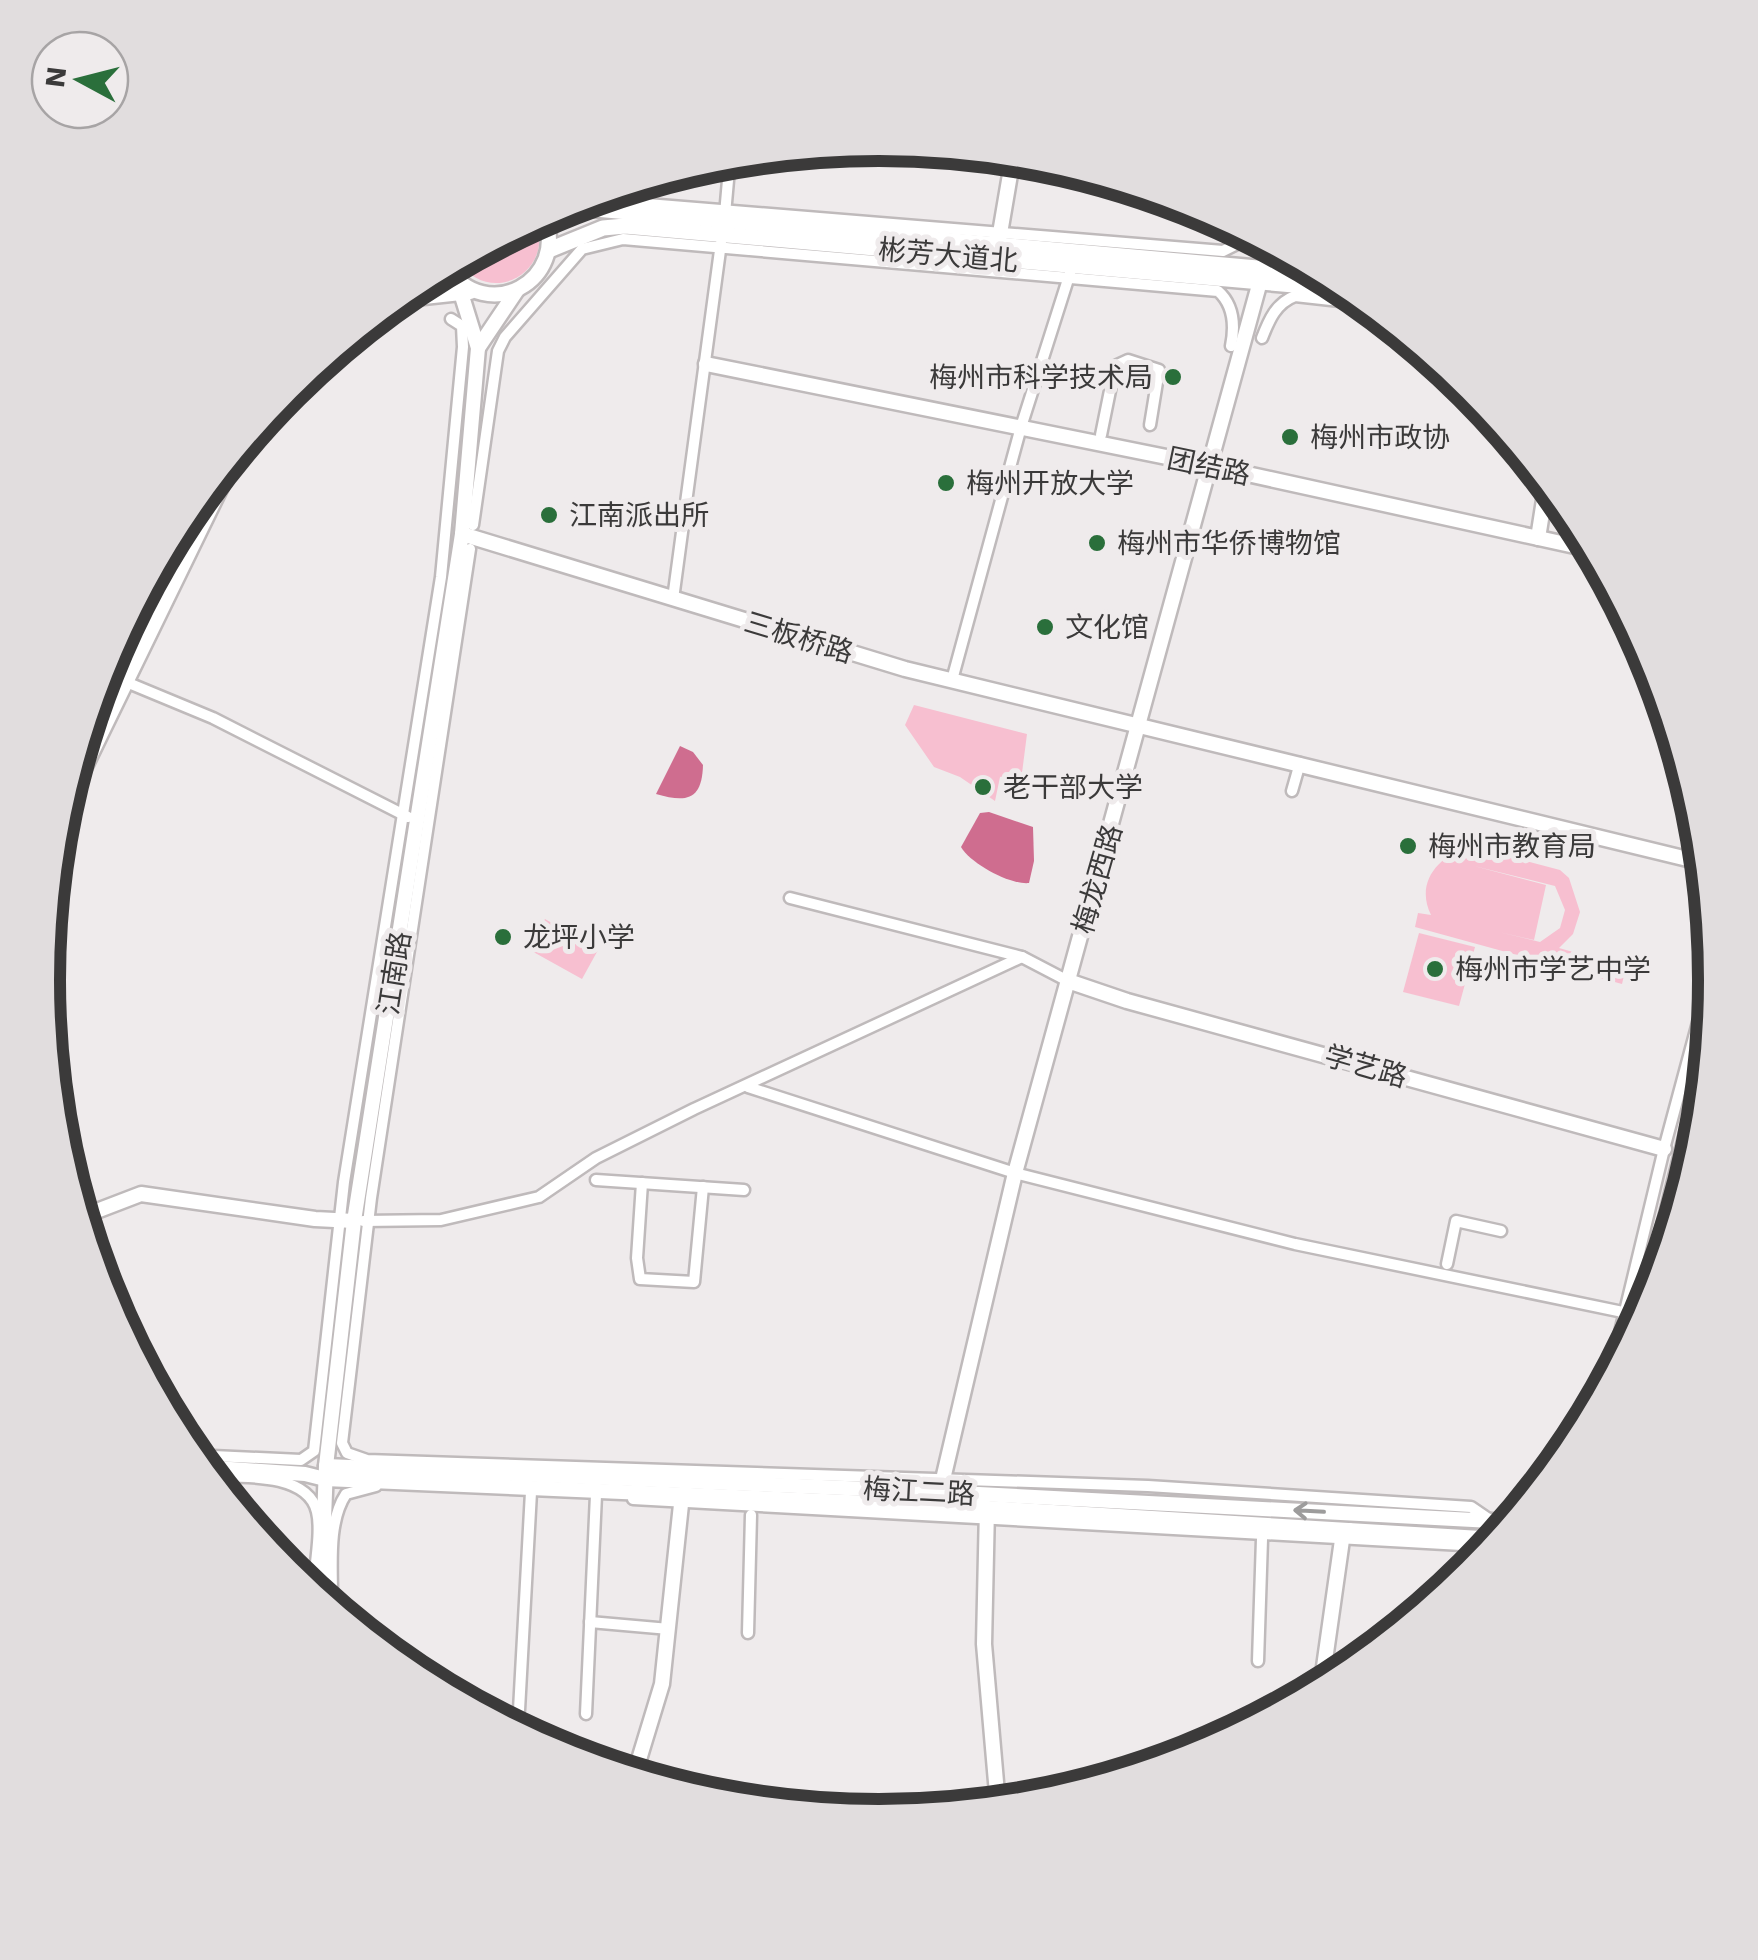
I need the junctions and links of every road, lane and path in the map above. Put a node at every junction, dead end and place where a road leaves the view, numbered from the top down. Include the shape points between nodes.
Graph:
1 (1010, 172) edge
2 (728, 175) edge
3 (614, 205) edge
4 (598, 211) edge
5 (723, 228) junction
6 (549, 231) edge
7 (999, 239) junction
8 (1238, 244) edge
9 (549, 250) junction
10 (1266, 259) edge
11 (1070, 271) junction
12 (1295, 275) edge
13 (1262, 276) junction
14 (457, 279) edge
15 (1309, 283) edge
16 (465, 288) junction
17 (518, 290) junction
18 (433, 293) edge
19 (1336, 301) edge
20 (451, 319) dead end
21 (1262, 338) dead end
22 (1231, 346) dead end
23 (478, 348) junction
24 (706, 364) junction
25 (1150, 425) dead end
26 (1021, 426) junction
27 (1102, 435) dead end
28 (1211, 466) junction
29 (1544, 502) edge
30 (211, 506) edge
31 (467, 529) junction
32 (1538, 538) junction
33 (1573, 546) edge
34 (470, 549) dead end
35 (673, 598) junction
36 (118, 677) edge
37 (128, 680) junction
38 (952, 680) junction
39 (1139, 726) junction
40 (93, 751) edge
41 (1300, 763) junction
42 (1292, 791) dead end
43 (403, 814) junction
44 (418, 822) junction
45 (1689, 859) edge
46 (790, 898) dead end
47 (1022, 958) junction
48 (1068, 981) junction
49 (1696, 1030) edge
50 (748, 1086) junction
51 (1664, 1149) junction
52 (1015, 1173) junction
53 (596, 1180) dead end
54 (642, 1183) junction
55 (703, 1187) junction
56 (744, 1190) dead end
57 (94, 1212) edge
58 (354, 1220) junction
59 (1500, 1231) dead end
60 (1447, 1264) dead end
61 (1625, 1312) junction
62 (1622, 1324) edge
63 (213, 1456) edge
64 (221, 1468) edge
65 (326, 1472) junction
66 (228, 1478) edge
67 (941, 1486) junction
68 (531, 1492) dead end
69 (596, 1494) dead end
70 (682, 1495) junction
71 (986, 1508) junction
72 (752, 1516) dead end
73 (1495, 1520) edge
74 (1346, 1535) junction
75 (1262, 1538) dead end
76 (1478, 1538) edge
77 (314, 1572) edge
78 (321, 1579) edge
79 (332, 1590) edge
80 (590, 1622) junction
81 (669, 1629) junction
82 (748, 1633) dead end
83 (1258, 1661) dead end
84 (1323, 1666) edge
85 (520, 1710) dead end
86 (586, 1714) dead end
87 (638, 1762) edge
88 (997, 1790) edge

1 - 7 main road
2 - 5 street
3 - 5 street
4 - 5 main road, 彬芳大道北
5 - 7 main road, 彬芳大道北
5 - 9 main road, 彬芳大道北 via 603,228
5 - 11 main road, 彬芳大道北
5 - 24 street
5 - 31 street via 582,249 505,337
6 - 9 main road
7 - 8 street via 1223,251
7 - 13 main road, 彬芳大道北
9 - 17 main road, 江南路 via 541,269
10 - 13 main road, 梅龙西路
11 - 13 main road, 彬芳大道北
11 - 22 street via 1218,292 1234,321
11 - 26 street
12 - 13 main road, 彬芳大道北
13 - 15 main road, 彬芳大道北
13 - 28 main road, 梅龙西路
14 - 16 main road, 江南路
16 - 17 main road
16 - 18 main road
16 - 23 main road, 江南路
17 - 23 main road, 江南路
19 - 21 street via 1284,300
20 - 43 street via 462,326 462,346 443,558
23 - 31 main road, 江南路
24 - 26 main road, 团结路
24 - 35 street
25 - 27 street via 1158,370 1128,360 1115,366
26 - 28 main road, 团结路
26 - 38 street
28 - 32 main road, 团结路
28 - 39 main road, 梅龙西路
29 - 32 main road
30 - 37 main road
31 - 35 main road, 三板桥路
31 - 44 main road, 江南路
32 - 33 main road, 团结路
34 - 58 street
35 - 38 main road, 三板桥路
36 - 37 street
37 - 40 main road
37 - 43 street
38 - 39 main road, 三板桥路
39 - 41 main road, 三板桥路
39 - 48 main road, 梅龙西路
41 - 42 street
41 - 45 main road, 三板桥路
43 - 44 street
43 - 58 street
44 - 58 main road, 江南路
46 - 47 street
47 - 48 street
47 - 50 street
48 - 51 main road, 学艺路
48 - 52 main road, 梅龙西路
49 - 51 street
50 - 52 street
50 - 58 street via 596,1158 539,1197 441,1220
51 - 61 street
52 - 61 street via 1296,1244
52 - 67 main road, 梅龙西路
53 - 54 street
54 - 55 street
54 - 55 street via 640,1279 694,1282
55 - 56 street
57 - 58 main road via 142,1194
58 - 63 street via 314,1451 300,1460
58 - 65 main road, 江南路
58 - 67 street via 342,1444 347,1453 366,1460
59 - 60 street via 1456,1221
61 - 62 street
64 - 65 main road
65 - 67 main road, 梅江二路
65 - 70 main road, 梅江二路
65 - 78 main road, 江南路
66 - 77 street via 290,1484 311,1498 317,1513
67 - 73 main road, 梅江二路
68 - 85 street
69 - 80 street
70 - 71 main road, 梅江二路
70 - 81 main road
71 - 74 main road, 梅江二路
71 - 88 main road via 984,1644
72 - 82 street
74 - 76 main road, 梅江二路
74 - 79 street via 368,1486 346,1494 339,1505
74 - 84 main road
75 - 83 street
80 - 81 street
80 - 86 street
81 - 87 main road via 662,1684

